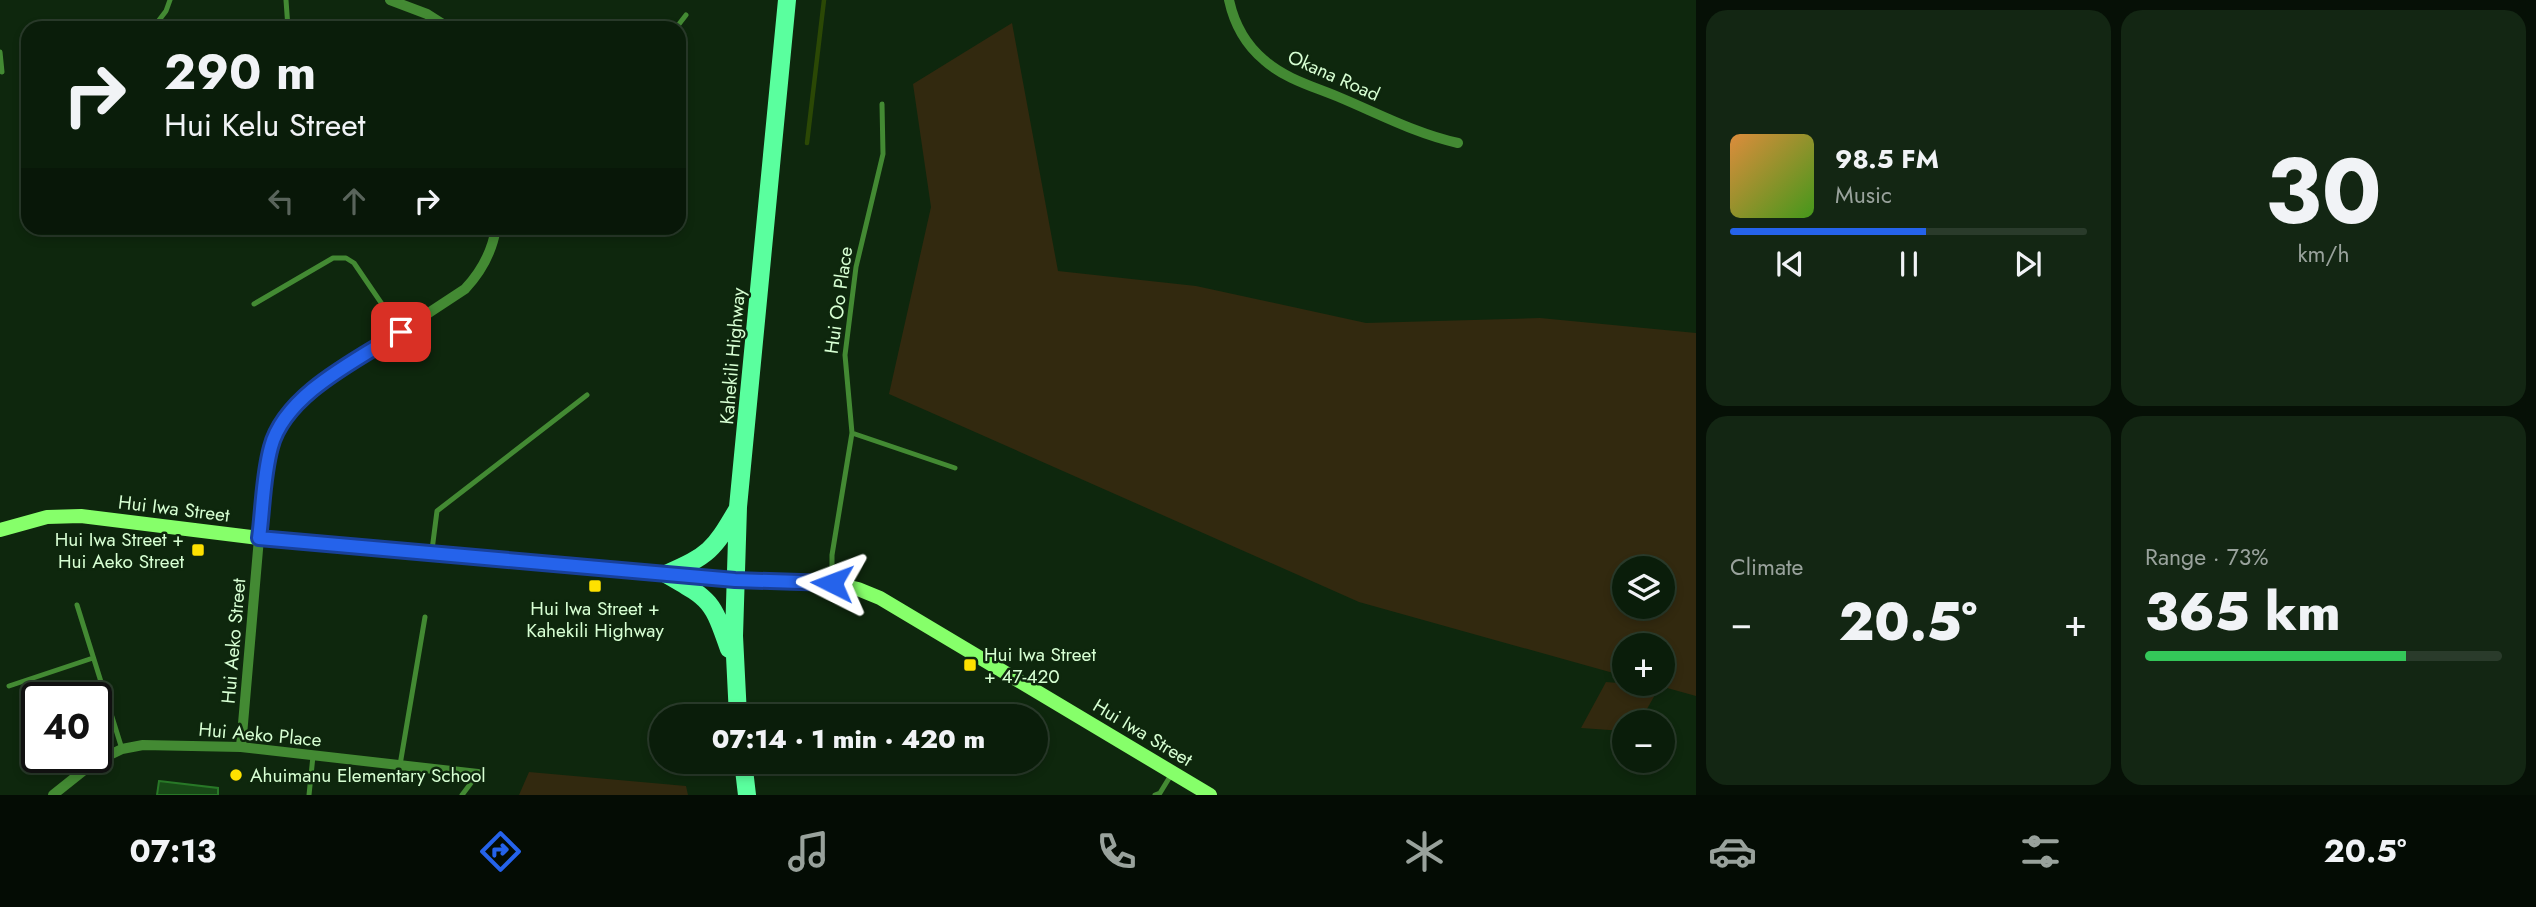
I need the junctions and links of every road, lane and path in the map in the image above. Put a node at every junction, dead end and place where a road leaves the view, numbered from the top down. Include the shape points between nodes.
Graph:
1 (170, 0) edge
2 (286, 0) edge
3 (390, 0) edge
4 (787, 0) edge
5 (1229, 0) edge
6 (686, 15) dead end
7 (158, 21) edge
8 (288, 21) edge
9 (438, 21) edge
10 (681, 21) edge
11 (0, 52) edge
12 (2, 72) dead end
13 (882, 104) dead end
14 (1458, 143) dead end
15 (494, 235) edge
16 (254, 304) dead end
17 (401, 332) junction
18 (587, 396) dead end
19 (852, 432) junction
20 (955, 468) dead end
21 (738, 507) junction
22 (0, 530) edge
23 (259, 538) junction
24 (432, 553) junction
25 (666, 574) junction
26 (735, 580) junction
27 (832, 583) junction
28 (76, 605) dead end
29 (425, 617) dead end
30 (93, 658) junction
31 (735, 665) junction
32 (9, 686) dead end
33 (737, 704) edge
34 (242, 747) junction
35 (122, 750) junction
36 (313, 756) junction
37 (400, 766) junction
38 (1173, 773) junction
39 (478, 774) joint
40 (745, 774) edge
41 (1158, 794) edge
42 (53, 795) edge
43 (309, 795) edge
44 (462, 795) edge
45 (747, 795) edge
46 (1210, 795) edge

1 - 7 lane
2 - 8 lane
3 - 9 street
4 - 21 main road, Kahekili Highway
5 - 14 street, Okana Road via 1246,40 1284,75
6 - 10 lane
11 - 12 lane
13 - 19 lane, Hui Oo Place via 883,155 856,267 845,355
15 - 17 street, Hui Aeko Street via 474,279
16 - 17 lane via 342,257 354,263
17 - 23 street, Hui Aeko Street via 307,393 284,418 270,450
18 - 24 lane via 437,511
19 - 20 lane
19 - 27 lane, Hui Oo Place via 832,555
21 - 25 main road via 713,548
21 - 26 main road, Kahekili Highway
22 - 23 street, Hui Iwa Street via 38,519 81,516
23 - 24 street, Hui Iwa Street
23 - 34 street, Hui Aeko Street
24 - 25 street, Hui Iwa Street
25 - 26 street, Hui Iwa Street
25 - 31 main road via 710,602
26 - 27 street, Hui Iwa Street
26 - 31 main road, Kahekili Highway
27 - 38 street, Hui Iwa Street via 880,598
28 - 30 lane
29 - 37 lane
30 - 32 lane
30 - 35 lane
31 - 33 main road, Kahekili Highway
34 - 35 street, Hui Aeko Place via 144,745
34 - 36 street, Hui Aeko Place
35 - 42 street, Hui Aeko Place via 93,763
36 - 37 street, Hui Aeko Place
36 - 43 lane
37 - 39 street, Hui Aeko Place
38 - 41 lane
38 - 46 street, Hui Iwa Street
39 - 44 lane
40 - 45 main road

